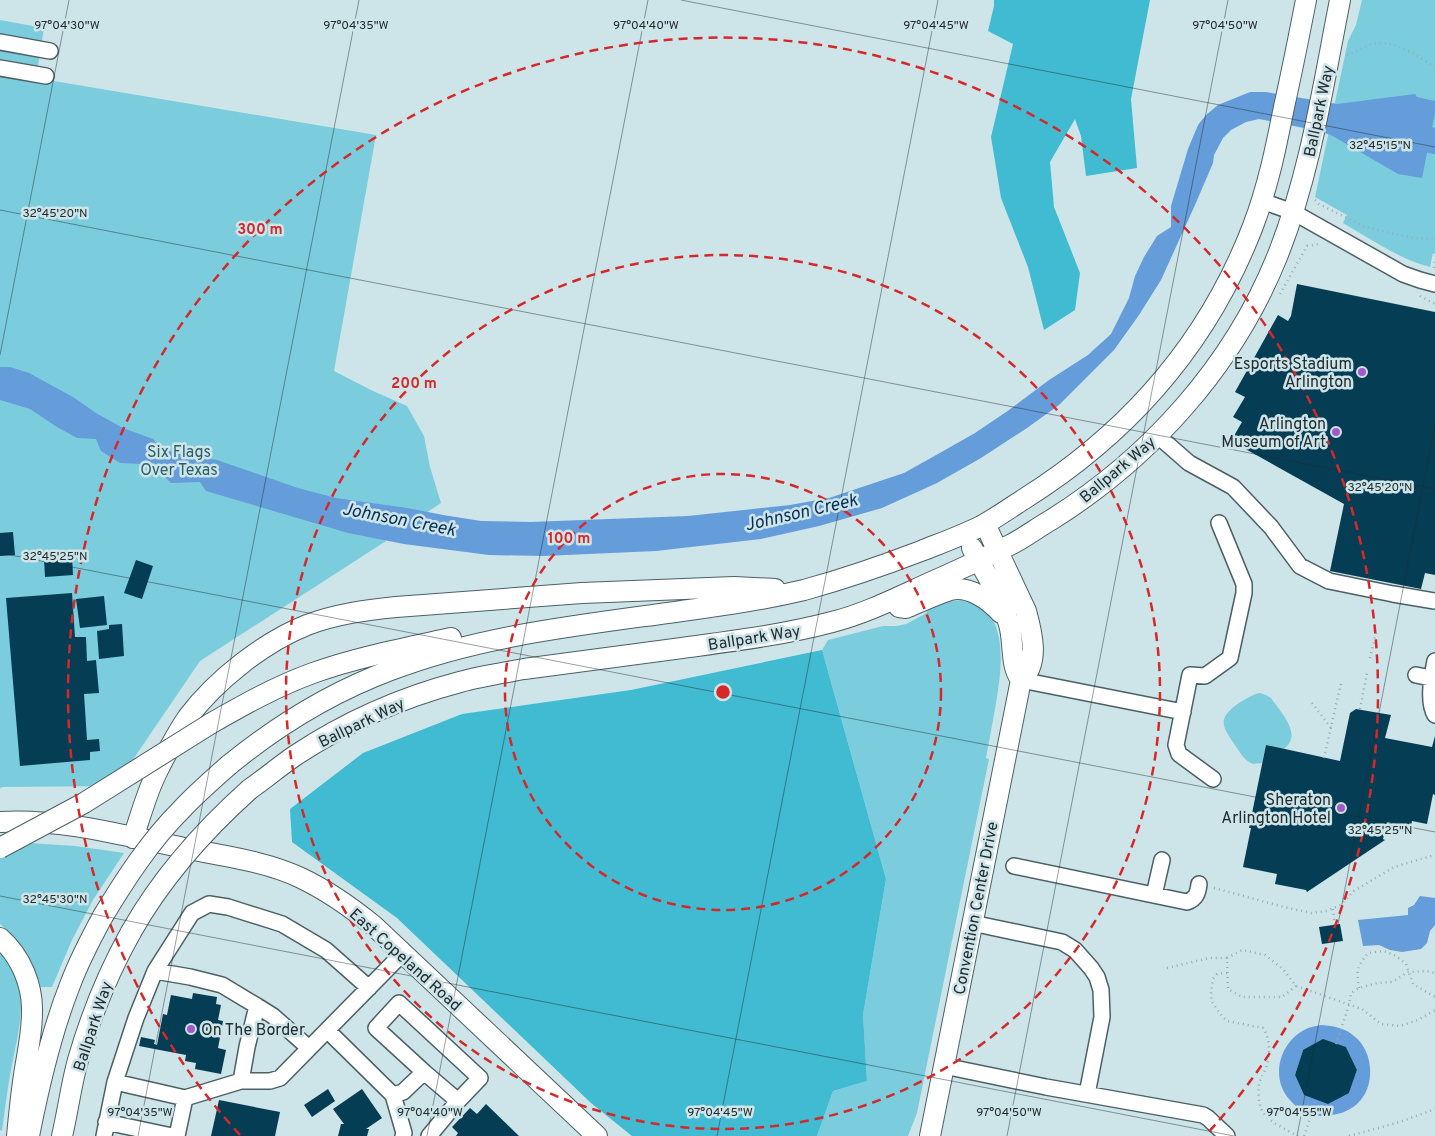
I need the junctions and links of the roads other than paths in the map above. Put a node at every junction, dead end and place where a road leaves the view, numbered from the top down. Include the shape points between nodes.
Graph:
1 (1306, 0) edge
2 (1340, 0) edge
3 (0, 42) edge
4 (50, 51) dead end
5 (0, 70) edge
6 (46, 76) dead end
7 (1262, 201) junction
8 (1294, 212) junction
9 (1435, 284) edge
10 (1134, 412) junction
11 (1157, 435) junction
12 (1219, 523) dead end
13 (985, 524) junction
14 (964, 534) junction
15 (998, 550) junction
16 (978, 560) junction
17 (802, 590) junction
18 (1435, 601) edge
19 (885, 604) junction
20 (1008, 620) junction
21 (600, 622) junction
22 (1435, 662) edge
23 (1416, 675) dead end
24 (1433, 679) edge
25 (1021, 680) junction
26 (1183, 712) junction
27 (1435, 715) edge
28 (1213, 779) dead end
29 (0, 822) edge
30 (134, 838) junction
31 (0, 848) edge
32 (1162, 860) dead end
33 (1014, 866) dead end
34 (1206, 886) road end
35 (1154, 895) junction
36 (972, 923) junction
37 (0, 938) edge
38 (403, 953) junction
39 (155, 971) junction
40 (369, 988) junction
41 (257, 1006) junction
42 (326, 1030) junction
43 (309, 1048) junction
44 (944, 1066) junction
45 (424, 1072) junction
46 (241, 1081) junction
47 (114, 1082) junction
48 (1087, 1094) junction
49 (392, 1095) junction
50 (28, 1098) junction
51 (185, 1098) junction
52 (458, 1101) junction
53 (105, 1129) edge
54 (17, 1136) edge
55 (29, 1136) edge
56 (62, 1136) edge
57 (172, 1136) edge
58 (178, 1136) edge
59 (404, 1136) edge
60 (429, 1136) edge
61 (597, 1136) edge
62 (930, 1136) edge
63 (1227, 1136) edge

1 - 7 main road, Ballpark Way via 1276,149
2 - 8 main road, Ballpark Way
3 - 4 lane
5 - 6 lane
7 - 8 lane
7 - 10 main road, Ballpark Way via 1238,263 1215,306 1160,384
8 - 9 lane via 1391,268
8 - 11 main road, Ballpark Way via 1276,258 1240,329 1194,396
10 - 11 main road
10 - 13 main road, Ballpark Way via 1068,471
11 - 15 main road, Ballpark Way via 1100,486
11 - 18 lane via 1188,462 1233,487 1271,527 1300,566 1329,581
12 - 26 lane via 1244,584 1244,593 1230,658 1205,676 1190,675
13 - 14 main road, Ballpark Way
13 - 15 main road, Convention Center Drive
14 - 16 main road, Convention Center Drive
14 - 17 main road, Ballpark Way via 860,573
15 - 16 main road, Ballpark Way
15 - 25 main road, Convention Center Drive via 1030,624 1032,661
16 - 19 main road, Ballpark Way
16 - 20 main road, Convention Center Drive
17 - 21 main road, Ballpark Way via 746,602
17 - 30 main road via 734,587 562,595 375,609 340,615 306,626 249,658 216,686 189,717 158,770
19 - 20 main road via 906,608 951,590 960,590 991,602
19 - 56 main road, Ballpark Way, bridge via 792,632 489,675 436,689 380,710 296,755 228,808 157,890 131,932 94,1010 78,1062
20 - 25 main road, Convention Center Drive via 1016,672
21 - 31 main road, bridge via 546,623 478,632 376,654 289,682 210,724 84,803
21 - 50 main road, Ballpark Way, bridge via 470,646 389,670 304,711 229,765 180,811 153,842 103,916 70,984
22 - 24 lane
23 - 24 lane
24 - 27 lane
25 - 26 lane
25 - 36 main road, Convention Center Drive
26 - 28 lane via 1176,750
29 - 30 main road, East Copeland Road via 57,824
30 - 38 main road, East Copeland Road via 266,865 301,878 357,912
32 - 35 lane
33 - 35 lane
34 - 35 lane via 1187,902
36 - 44 main road, Convention Center Drive
36 - 48 lane via 1062,942 1075,950 1091,968 1101,990 1102,1017
37 - 50 main road via 23,970 32,1005
38 - 40 lane
38 - 61 main road, East Copeland Road
39 - 40 lane via 192,913 209,904 282,924 326,950
39 - 41 lane via 222,985
39 - 47 lane
40 - 42 lane
41 - 43 lane
41 - 46 lane
42 - 43 lane
42 - 49 lane
43 - 46 lane via 280,1078 270,1082
44 - 48 lane
44 - 62 main road, Convention Center Drive
45 - 49 lane via 403,1092
45 - 52 lane
45 - 52 lane via 376,1028 399,1003 480,1078
46 - 51 lane
47 - 51 lane
47 - 53 lane
48 - 63 lane via 1203,1115
49 - 59 lane
50 - 54 main road
50 - 55 main road, Ballpark Way
51 - 58 lane
52 - 60 lane
53 - 57 lane

